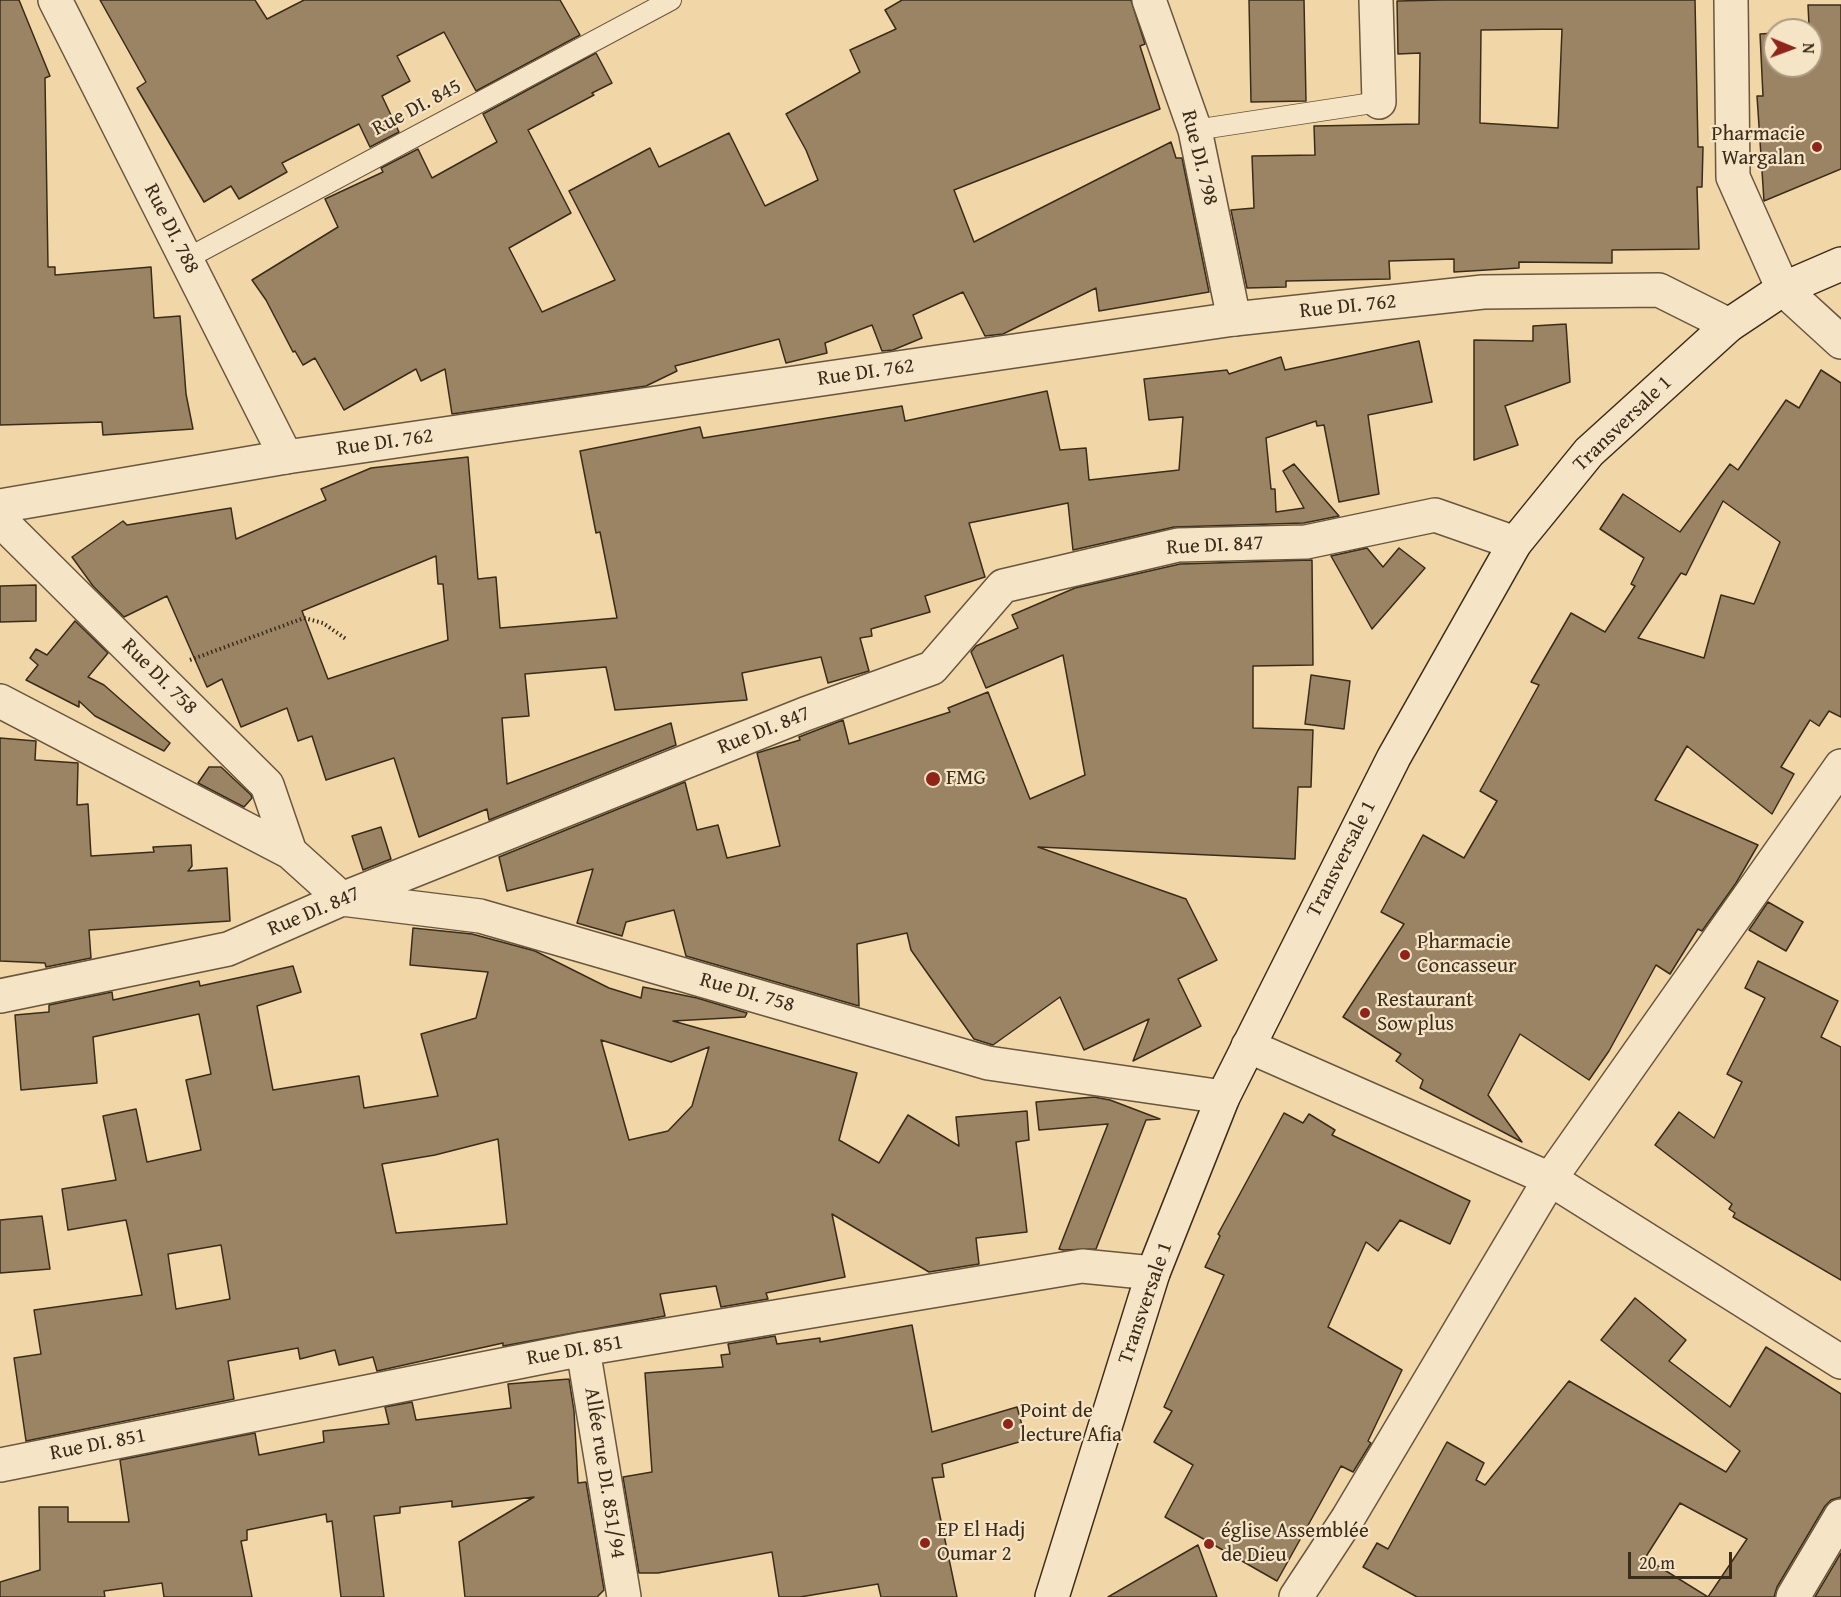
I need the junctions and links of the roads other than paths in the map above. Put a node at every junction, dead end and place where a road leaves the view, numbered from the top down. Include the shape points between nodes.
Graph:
1 (55, 0) edge
2 (671, 0) edge
3 (1149, 0) edge
4 (1376, 0) edge
5 (1731, 0) edge
6 (1379, 102) joint
7 (1195, 130) junction
8 (186, 258) junction
9 (1841, 264) edge
10 (1783, 289) junction
11 (1234, 320) junction
12 (1729, 325) junction
13 (1841, 342) edge
14 (286, 457) junction
15 (0, 506) edge
16 (0, 520) edge
17 (1515, 543) junction
18 (0, 701) edge
19 (1841, 766) edge
20 (290, 852) junction
21 (342, 899) junction
22 (0, 996) edge
23 (1248, 1046) junction
24 (1223, 1097) junction
25 (1550, 1179) junction
26 (1153, 1273) junction
27 (583, 1349) junction
28 (1841, 1362) edge
29 (0, 1465) edge
30 (1841, 1515) edge
31 (624, 1597) edge
32 (1052, 1597) edge
33 (1296, 1597) edge
34 (1793, 1597) edge

1 - 8 street, Rue DI. 788
2 - 8 lane, Rue DI. 845
3 - 7 street, Rue DI. 798
4 - 6 street
5 - 10 street via 1733,177
6 - 7 lane
7 - 11 street, Rue DI. 798
8 - 14 street, Rue DI. 788
9 - 10 street, Transversale 1
10 - 12 street, Transversale 1
10 - 13 street
11 - 12 street, Rue DI. 762 via 1483,292 1659,290
11 - 14 street, Rue DI. 762
12 - 17 street, Transversale 1 via 1589,452
14 - 15 street, Rue DI. 762
16 - 20 street, Rue DI. 758 via 267,785
17 - 21 street, Rue DI. 847 via 1435,515 1306,542 1178,545 1003,586 932,668 805,714
17 - 23 street, Transversale 1 via 1394,757
18 - 20 street, Rue DI. 758
19 - 25 street
20 - 21 street, Rue DI. 758
21 - 22 street, Rue DI. 847 via 228,950
21 - 24 street, Rue DI. 758 via 480,916 988,1063
23 - 24 street, Transversale 1
23 - 25 street
24 - 26 street, Transversale 1
25 - 28 street
25 - 33 street via 1348,1518
26 - 27 street, Rue DI. 851 via 1082,1266
26 - 32 street, Transversale 1
27 - 29 street, Rue DI. 851
27 - 31 street, Allée rue DI. 851/94
30 - 34 street

